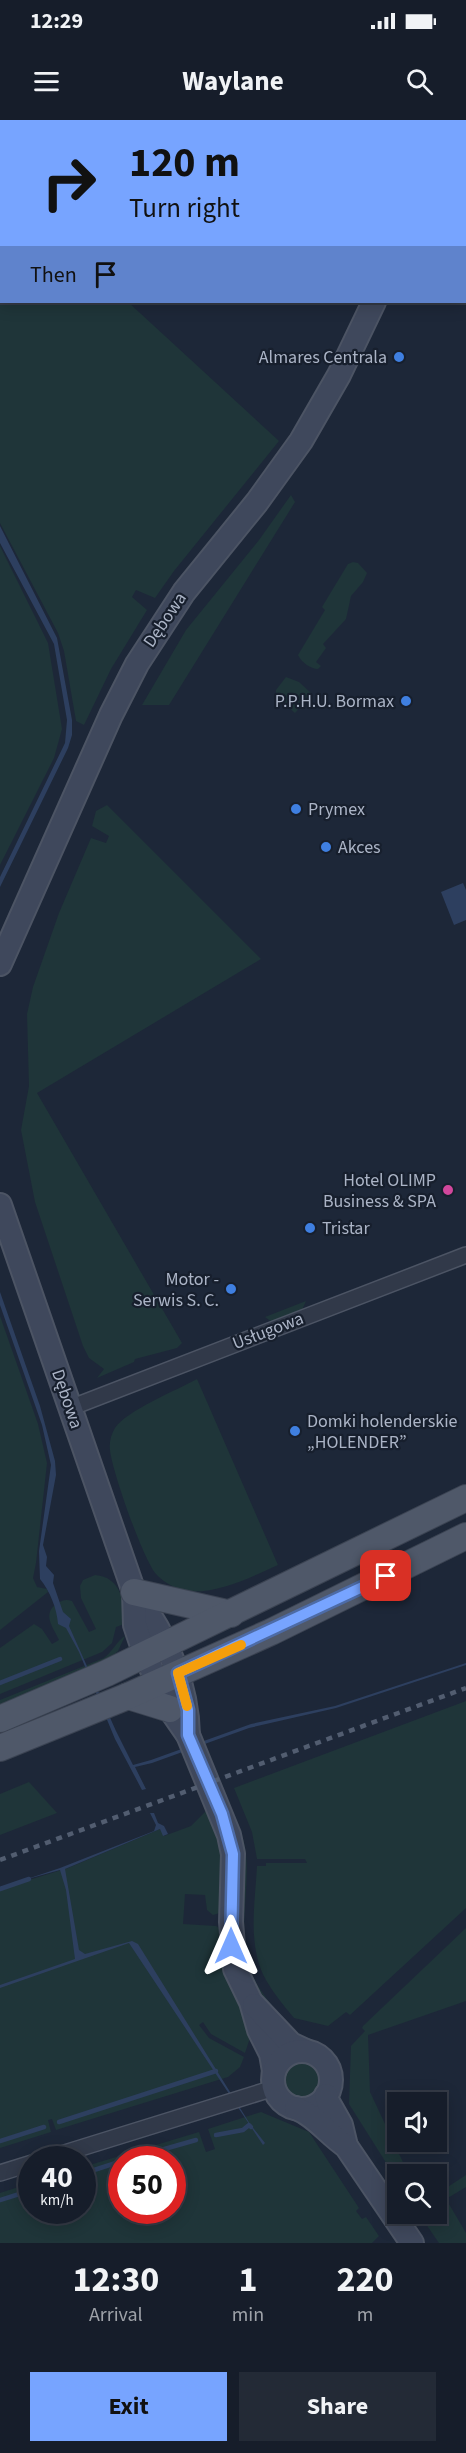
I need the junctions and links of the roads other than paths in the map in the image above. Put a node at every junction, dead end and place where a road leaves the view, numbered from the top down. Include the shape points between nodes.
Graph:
1 (374, 303) edge
2 (0, 964) edge
3 (0, 1205) edge
4 (466, 1255) edge
5 (70, 1408) junction
6 (466, 1498) edge
7 (466, 1536) edge
8 (134, 1592) junction
9 (231, 1614) junction
10 (155, 1650) junction
11 (168, 1678) junction
12 (128, 1696) junction
13 (170, 1709) junction
14 (0, 1719) edge
15 (188, 1735) junction
16 (0, 1748) edge
17 (250, 2002) junction
18 (306, 2051) junction
19 (274, 2080) junction
20 (326, 2095) junction
21 (296, 2108) junction
22 (83, 2146) edge
23 (346, 2146) junction
24 (18, 2167) edge
25 (0, 2173) edge
26 (412, 2243) edge

1 - 2 main road, Dębowa via 301,441 183,592 137,664
3 - 5 main road, Dębowa
4 - 5 street, Usługowa
5 - 8 main road, Dębowa
6 - 9 main road
7 - 11 main road
8 - 9 main road
8 - 10 main road, Dębowa via 154,1619
9 - 10 main road
10 - 11 main road, Dębowa
10 - 14 main road
11 - 12 main road
11 - 13 main road
11 - 15 main road via 188,1710
12 - 13 main road
12 - 16 main road
13 - 15 main road
15 - 17 main road via 229,1835 234,1874 231,1946 235,1969
17 - 18 main road via 291,2044
17 - 19 main road via 271,2054
18 - 19 main road via 290,2053 277,2064
18 - 20 main road via 320,2057 329,2071
19 - 21 main road via 282,2102
19 - 22 street
20 - 21 main road via 310,2108
20 - 23 main road
21 - 23 main road via 308,2113
23 - 26 main road
24 - 25 street

